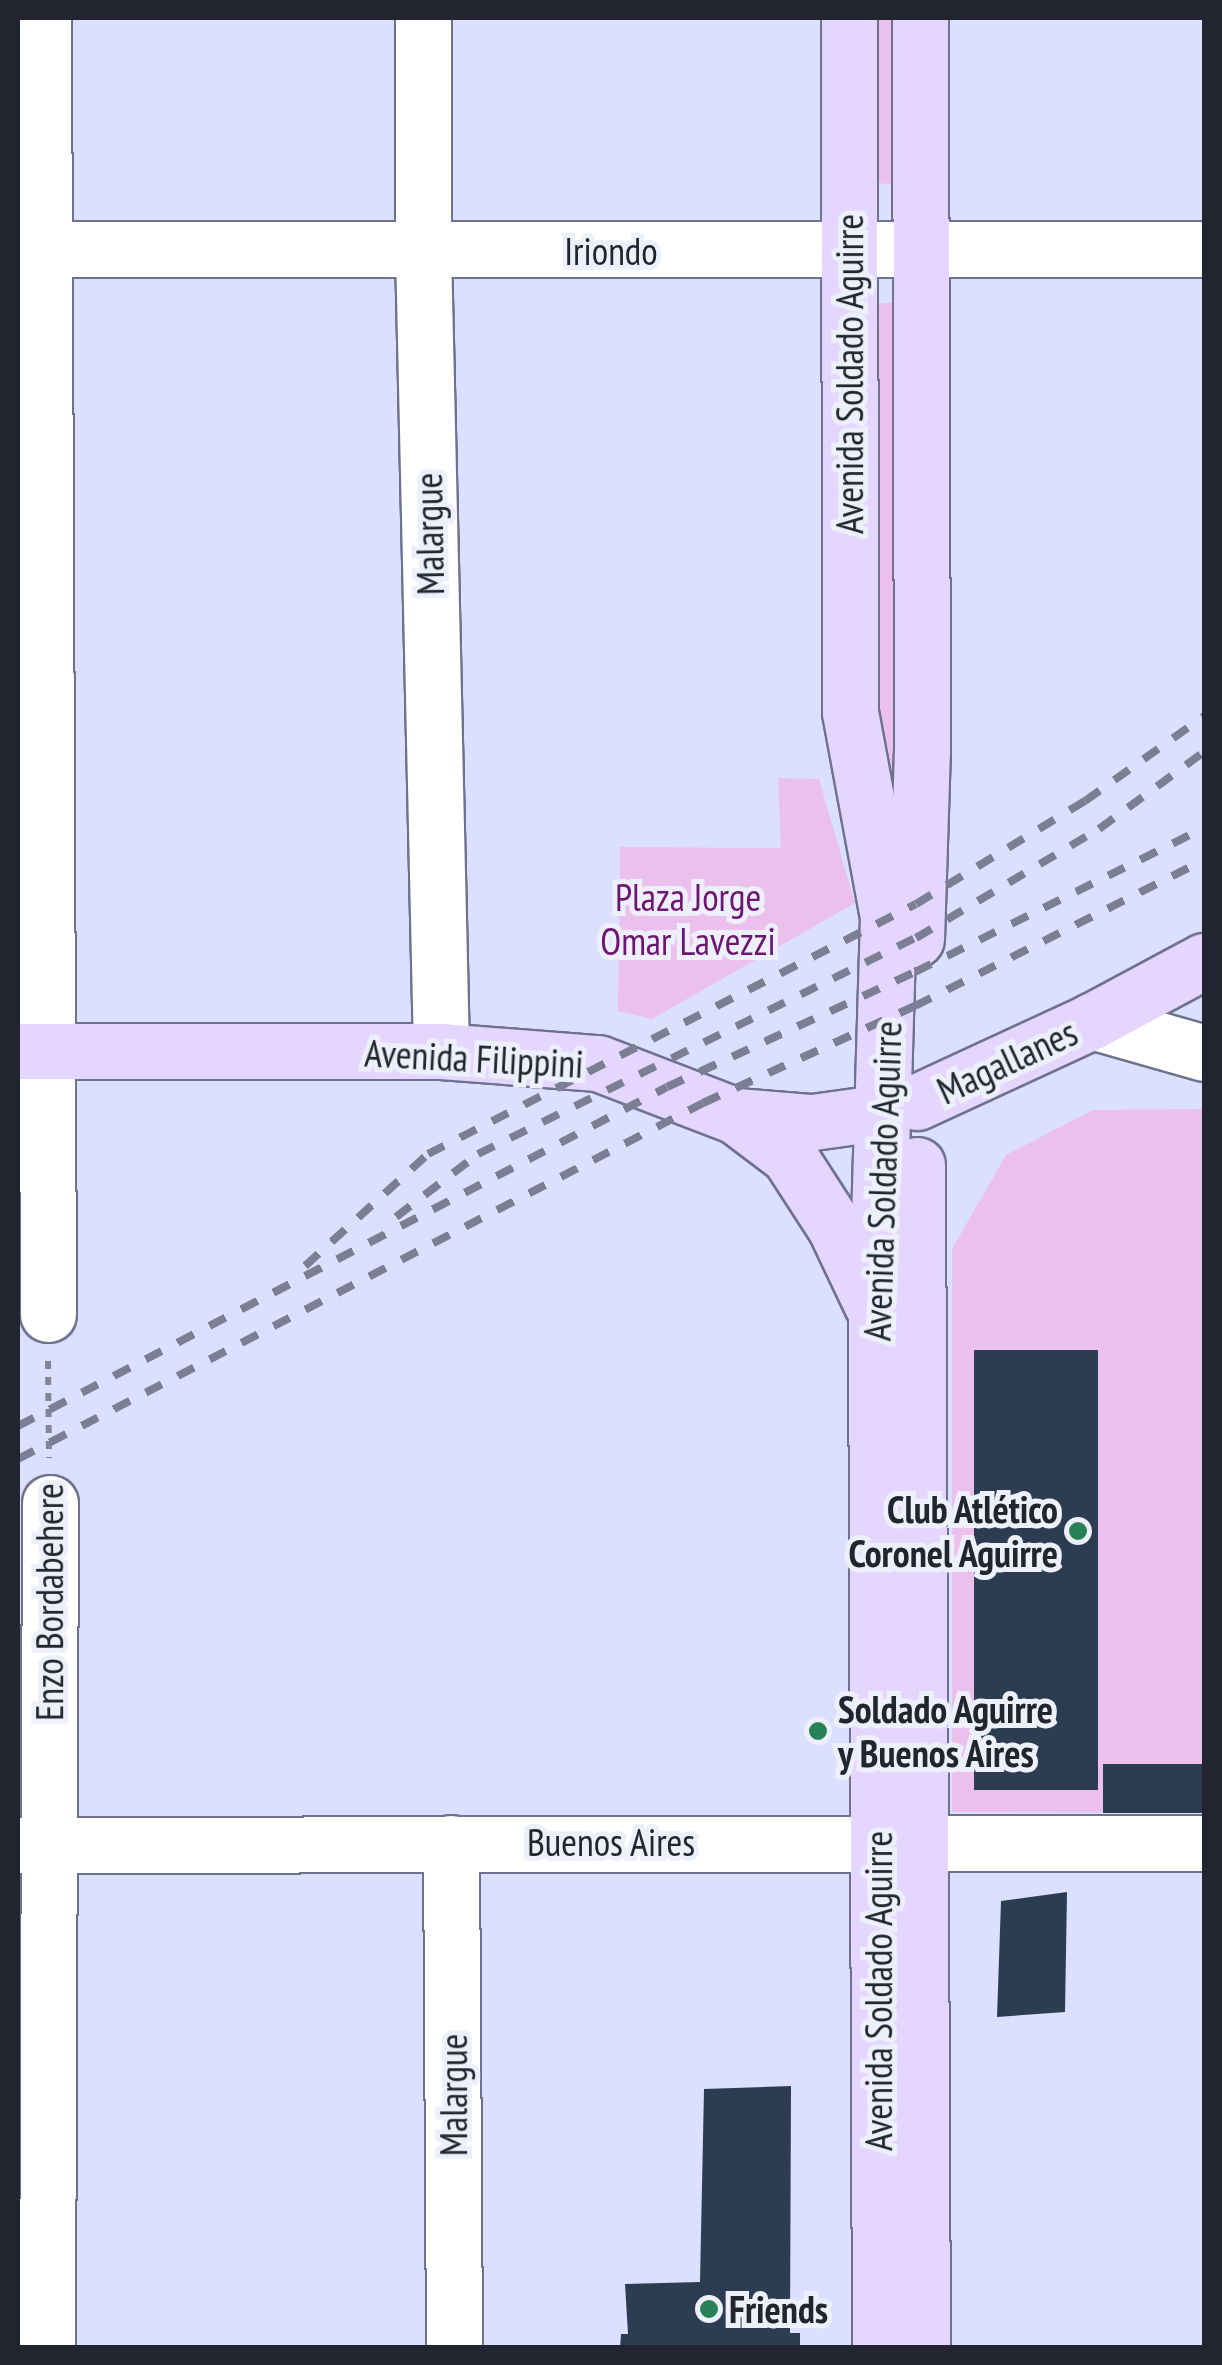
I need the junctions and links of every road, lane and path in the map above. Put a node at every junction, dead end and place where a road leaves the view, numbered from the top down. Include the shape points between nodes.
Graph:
1 (43, 18) edge
2 (424, 18) edge
3 (849, 18) edge
4 (920, 18) edge
5 (30, 249) edge
6 (1204, 249) edge
7 (423, 251) junction
8 (849, 252) junction
9 (921, 252) junction
10 (1204, 961) edge
11 (1092, 1021) junction
12 (32, 1050) edge
13 (441, 1051) junction
14 (1204, 1053) edge
15 (900, 1107) junction
16 (736, 1116) junction
17 (876, 1312) junction
18 (48, 1314) joint
19 (50, 1503) joint
20 (899, 1840) junction
21 (452, 1842) junction
22 (1204, 1842) edge
23 (33, 1845) edge
24 (47, 2348) edge
25 (454, 2348) edge
26 (880, 2348) edge
27 (922, 2348) edge

1 - 5 street
2 - 7 street, Malargue
3 - 8 main road, Avenida Soldado Aguirre
4 - 9 main road, Avenida Soldado Aguirre
5 - 7 street, Iriondo
5 - 12 street
6 - 9 street, Iriondo
7 - 8 street, Iriondo
7 - 13 street, Malargue
8 - 9 street, Iriondo
8 - 15 main road, Avenida Soldado Aguirre via 850,712 888,917
9 - 15 main road, Avenida Soldado Aguirre
10 - 11 main road, Magallanes
11 - 14 street
11 - 15 main road, Magallanes
12 - 13 main road, Avenida Filippini
12 - 18 street
13 - 16 main road, Avenida Filippini via 598,1063
15 - 16 main road, Magallanes via 813,1122
15 - 17 main road, Avenida Soldado Aguirre
15 - 20 main road, Avenida Soldado Aguirre
16 - 17 main road, Avenida Filippini via 790,1156 835,1227
17 - 20 main road, Avenida Soldado Aguirre
18 - 19 path, Enzo Bordabehere
19 - 23 street, Enzo Bordabehere
20 - 21 street, Buenos Aires
20 - 22 street, Buenos Aires
20 - 26 main road, Avenida Soldado Aguirre
20 - 27 main road, Avenida Soldado Aguirre
21 - 23 street, Buenos Aires
21 - 25 street, Malargue
23 - 24 street, Enzo Bordabehere

